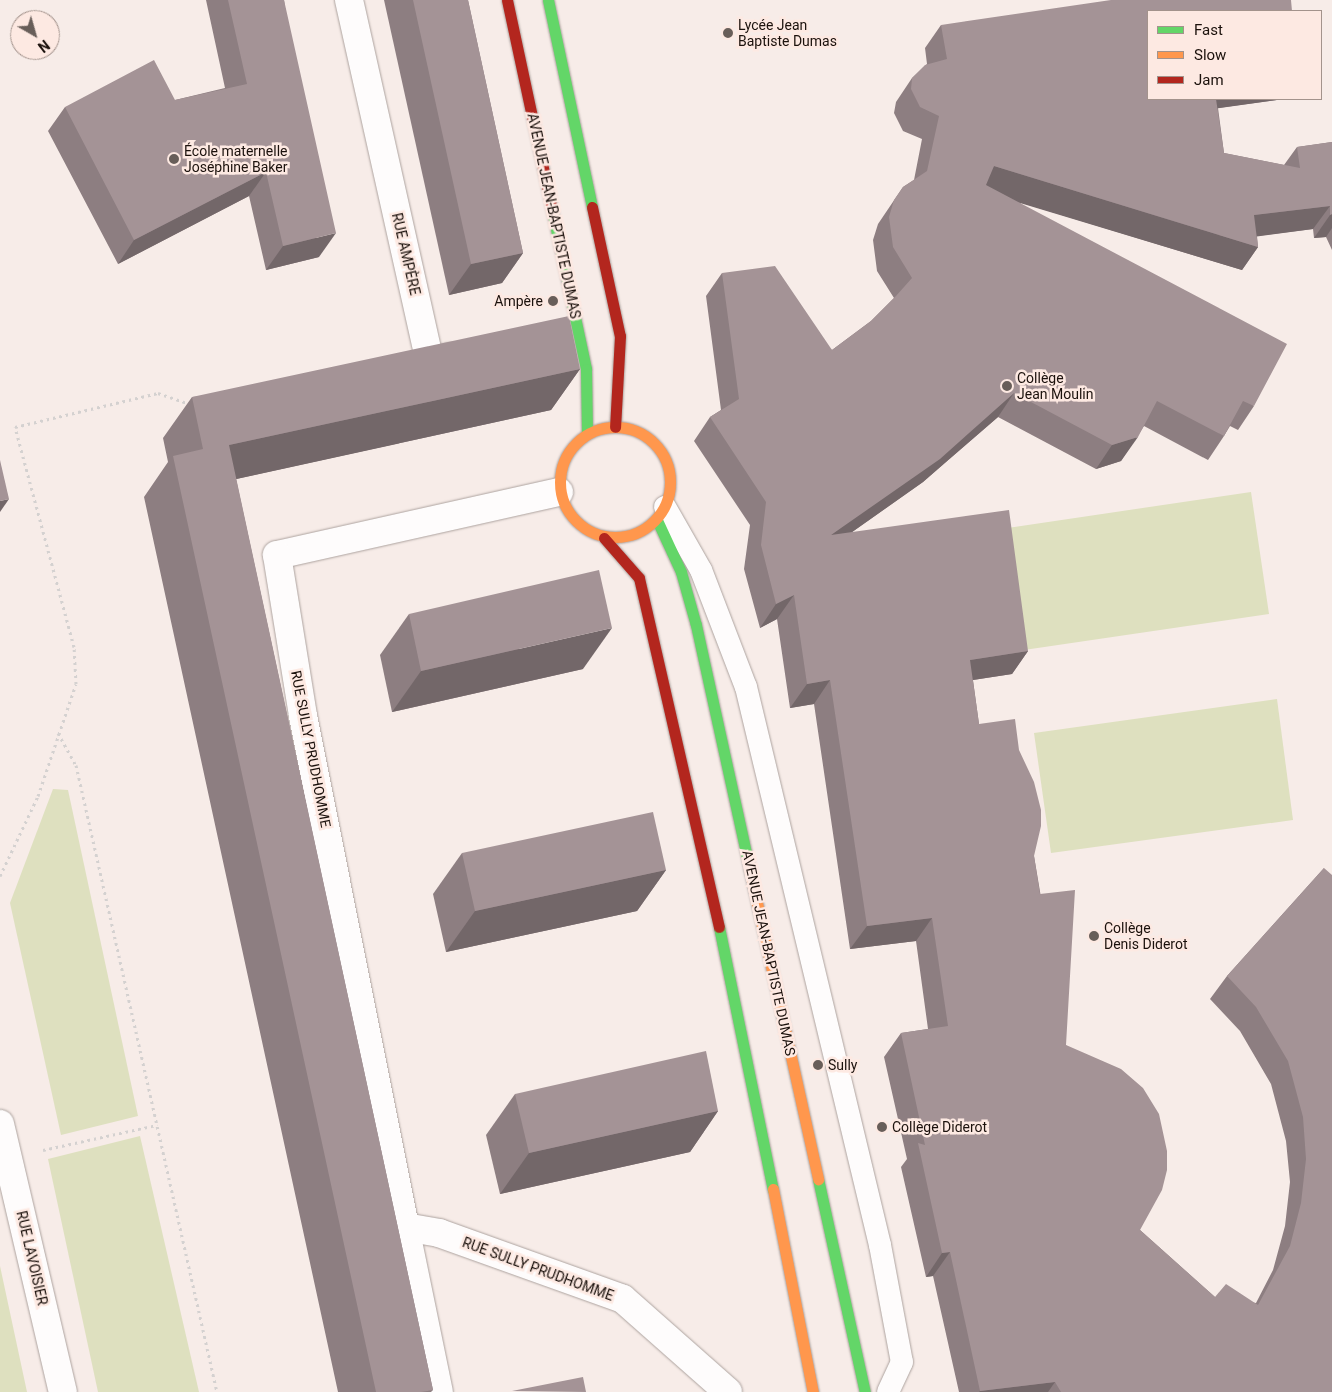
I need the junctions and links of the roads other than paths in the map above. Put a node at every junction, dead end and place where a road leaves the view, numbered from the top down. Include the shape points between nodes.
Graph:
1 (349, 0) edge
2 (507, 0) edge
3 (548, 0) edge
4 (476, 352) edge
5 (615, 427) junction
6 (587, 434) junction
7 (559, 492) junction
8 (661, 513) junction
9 (604, 538) junction
10 (0, 1124) edge
11 (405, 1227) junction
12 (63, 1392) edge
13 (439, 1392) edge
14 (728, 1392) edge
15 (812, 1392) edge
16 (865, 1392) edge
17 (888, 1392) edge

1 - 4 street, RUE AMPÈRE via 430,361
2 - 6 street, AVENUE JEAN-BAPTISTE DUMAS via 567,333 586,369
3 - 5 street via 620,336
5 - 6 street
5 - 8 street via 631,429 652,441 664,456 670,480
6 - 7 street via 565,456
7 - 9 street via 580,527
7 - 11 street, RUE SULLY PRUDHOMME via 277,556 303,716
8 - 9 street via 631,536
8 - 16 street, AVENUE JEAN-BAPTISTE DUMAS via 696,625
8 - 17 lane via 701,570 746,687 880,1245 902,1362
9 - 15 street via 639,578 735,997
10 - 12 street, RUE LAVOISIER
11 - 13 street, RUE SULLY PRUDHOMME
11 - 14 street, RUE SULLY PRUDHOMME via 439,1233 623,1299

